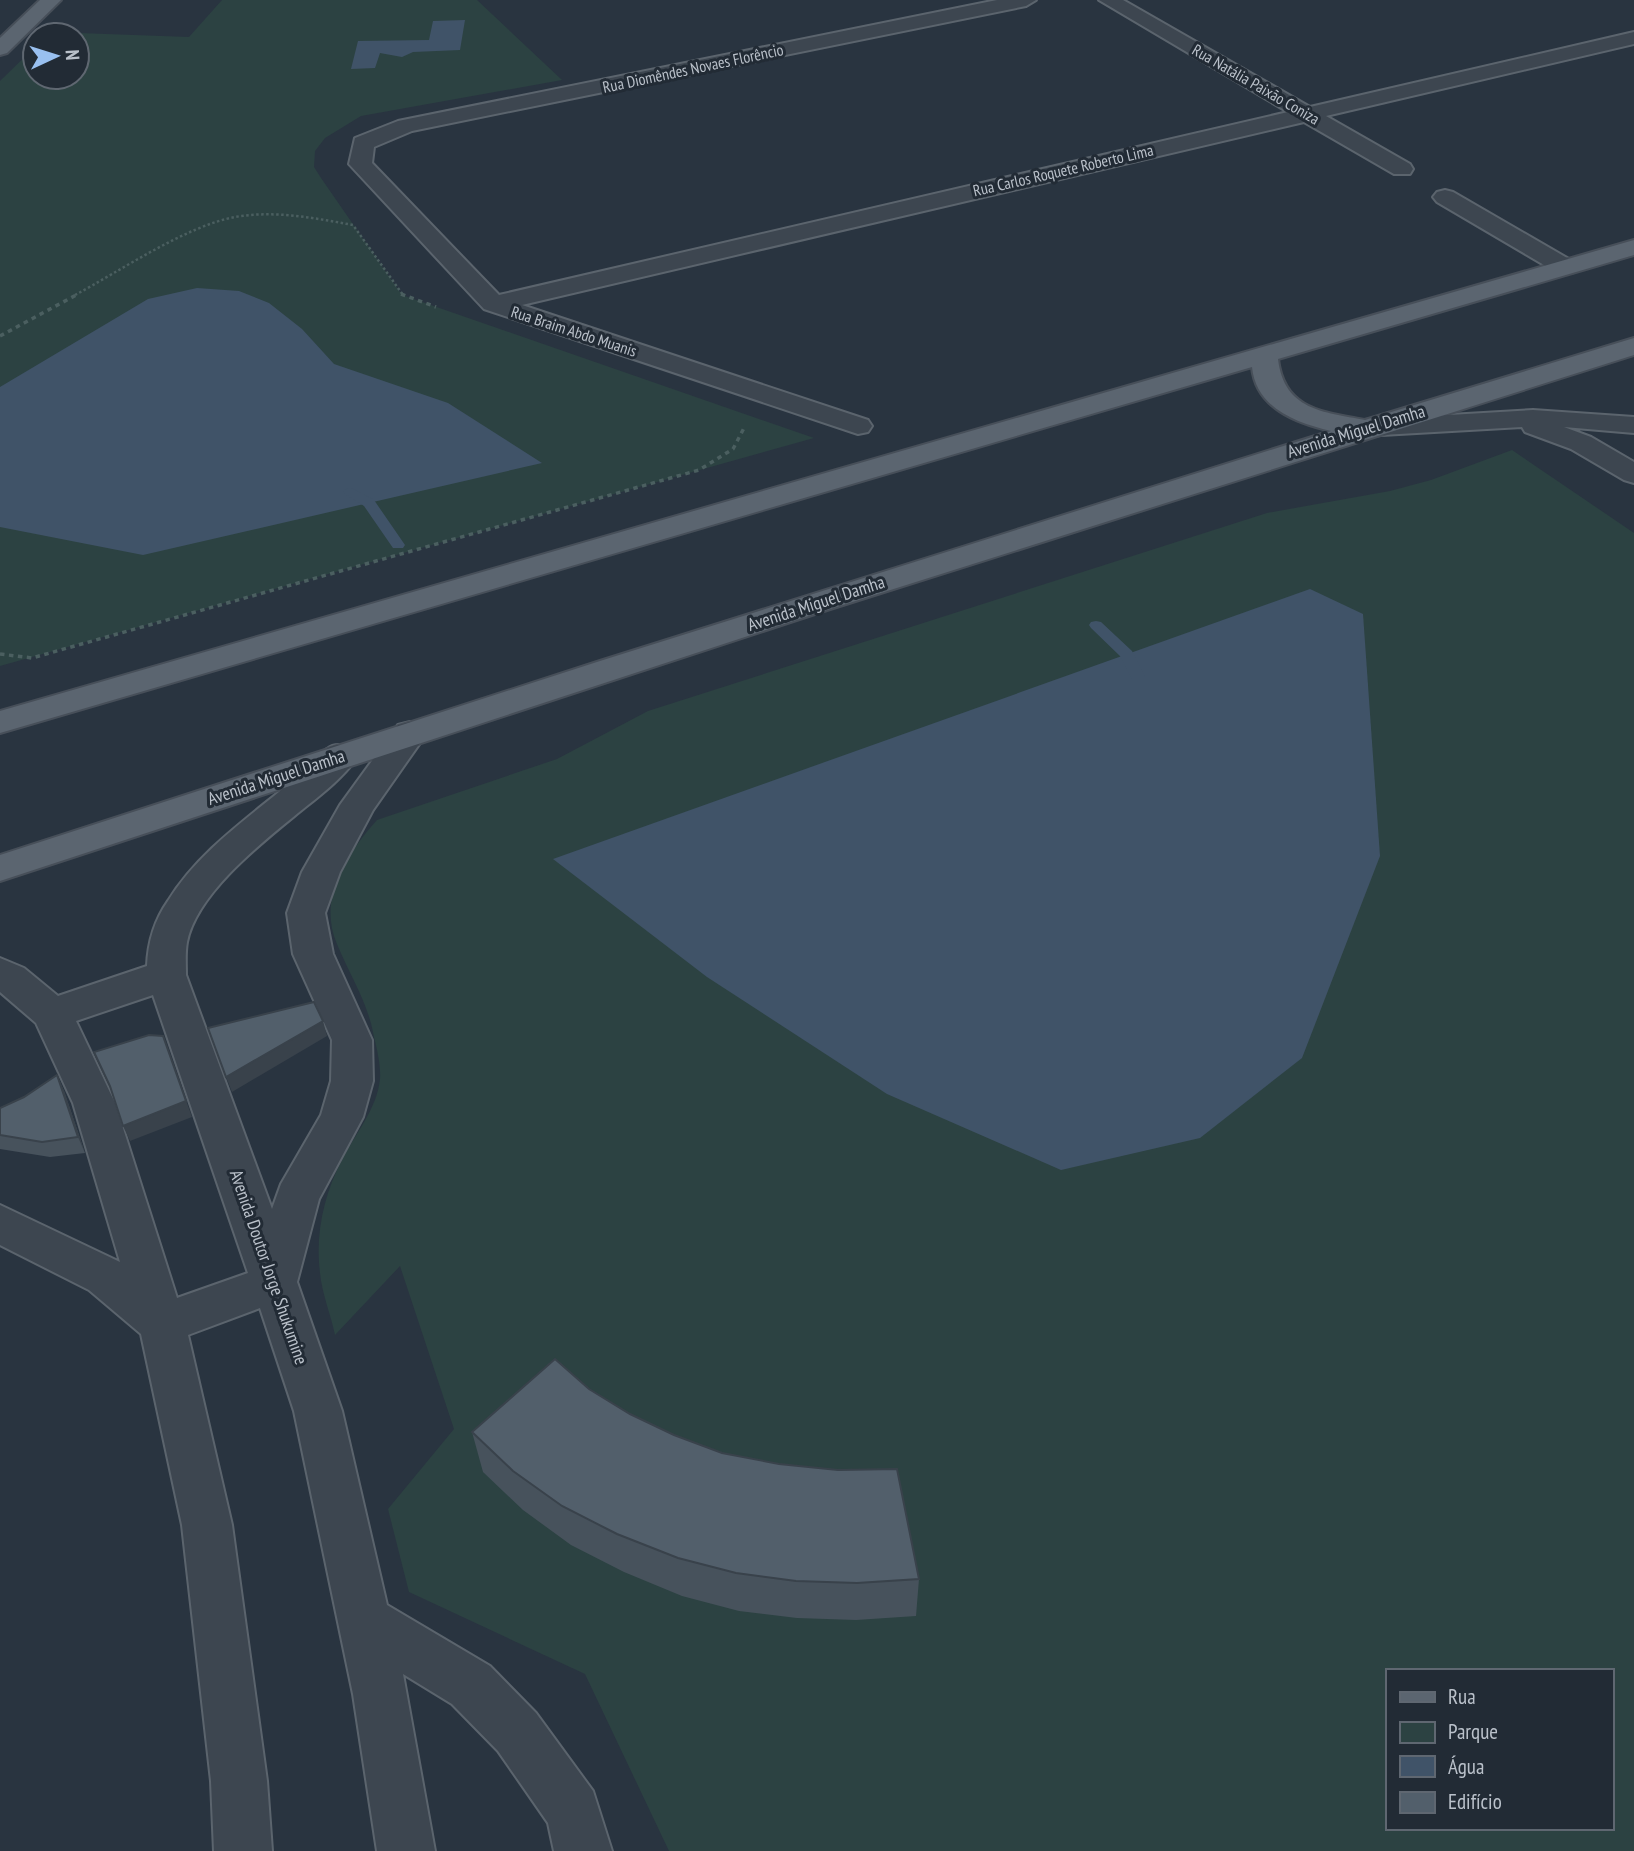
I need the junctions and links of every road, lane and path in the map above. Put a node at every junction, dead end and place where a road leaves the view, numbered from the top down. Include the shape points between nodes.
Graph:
1 (51, 0) edge
2 (1026, 0) edge
3 (1109, 0) edge
4 (1634, 38) edge
5 (0, 49) edge
6 (1307, 113) junction
7 (363, 143) joint
8 (1402, 169) dead end
9 (1445, 197) dead end
10 (1634, 247) edge
11 (1565, 267) junction
12 (493, 304) junction
13 (441, 308) dead end
14 (0, 337) edge
15 (1634, 346) edge
16 (1264, 356) junction
17 (1517, 420) junction
18 (744, 422) dead end
19 (1634, 425) edge
20 (858, 426) dead end
21 (1364, 428) junction
22 (1634, 474) edge
23 (0, 654) edge
24 (0, 722) edge
25 (410, 733) junction
26 (340, 756) junction
27 (0, 868) edge
28 (0, 973) edge
29 (166, 975) junction
30 (52, 1014) junction
31 (0, 1224) edge
32 (274, 1283) junction
33 (162, 1324) junction
34 (364, 1621) junction
35 (243, 1851) edge
36 (406, 1851) edge
37 (583, 1851) edge

1 - 5 main road
2 - 7 street, Rua Diomêndes Novaes Florêncio via 406,126
3 - 6 street, Rua Natália Paixão Coniza
4 - 6 street, Rua Carlos Roquete Roberto Lima
6 - 8 street, Rua Natália Paixão Coniza
6 - 12 street, Rua Carlos Roquete Roberto Lima
7 - 12 street, Rua Braim Abdo Muanis via 360,164
9 - 11 street
10 - 11 main road
11 - 16 main road
12 - 20 street, Rua Braim Abdo Muanis
13 - 14 path via 402,295 353,225 297,215 240,215 198,228
15 - 21 main road, Avenida Miguel Damha
16 - 21 main road via 1264,372 1280,402 1331,423
16 - 24 main road
17 - 19 street via 1588,418
17 - 21 street
17 - 22 street via 1581,443
18 - 23 path via 740,443 729,455 699,470 32,657
21 - 25 main road, Avenida Miguel Damha
25 - 26 main road, Avenida Miguel Damha
25 - 32 street via 358,805 321,872 306,913 313,954 352,1040 352,1082 342,1117 297,1196
26 - 27 main road, Avenida Miguel Damha
26 - 29 street, Avenida Doutor Jorge Shukumine via 209,873 182,909 168,941
28 - 30 street
29 - 30 street
29 - 32 street, Avenida Doutor Jorge Shukumine
30 - 33 street via 94,1102
31 - 33 street via 105,1276
32 - 33 street
32 - 34 street, Avenida Doutor Jorge Shukumine via 318,1411
33 - 35 street via 207,1525 239,1781
34 - 36 street, Avenida Doutor Jorge Shukumine
34 - 37 street via 471,1685 517,1731 573,1811

